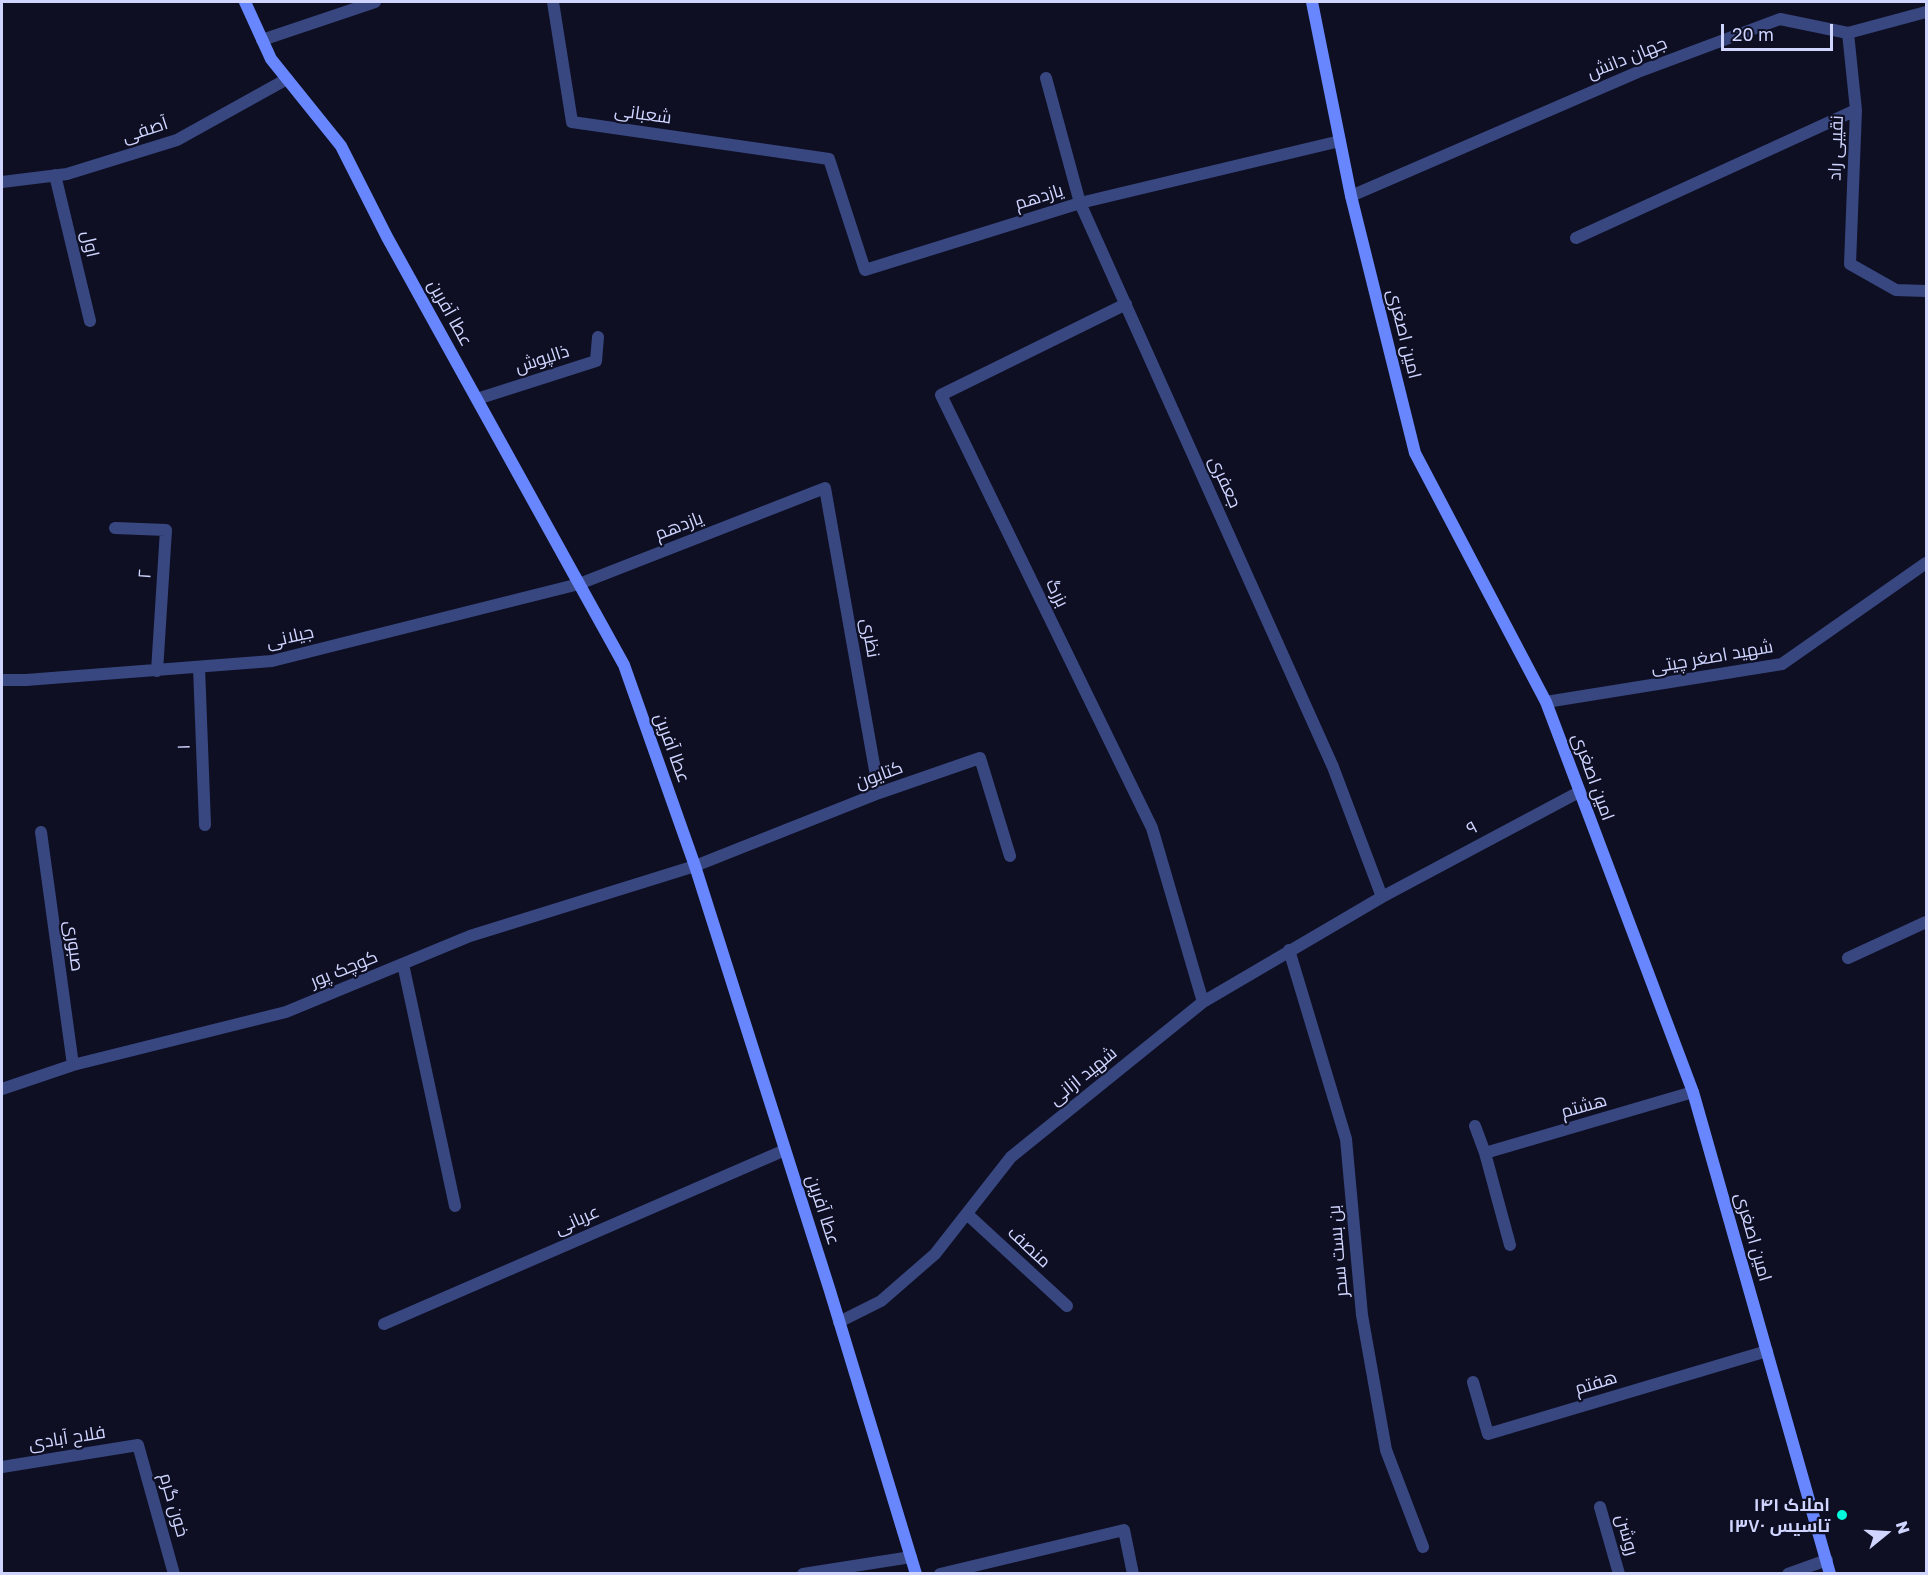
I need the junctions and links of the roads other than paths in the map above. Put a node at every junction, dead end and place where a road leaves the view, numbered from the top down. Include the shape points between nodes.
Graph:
1 (245, 2) edge
2 (375, 2) edge
3 (554, 2) edge
4 (1312, 2) edge
5 (1926, 12) edge
6 (1848, 33) junction
7 (262, 40) junction
8 (1046, 78) dead end
9 (287, 79) junction
10 (1856, 110) junction
11 (1340, 141) junction
12 (830, 159) joint
13 (55, 175) junction
14 (2, 182) edge
15 (1351, 196) junction
16 (1080, 203) junction
17 (1576, 238) dead end
18 (1926, 291) edge
19 (1126, 304) junction
20 (90, 321) dead end
21 (598, 337) dead end
22 (477, 399) junction
23 (825, 488) joint
24 (115, 528) dead end
25 (1926, 563) edge
26 (579, 584) junction
27 (199, 667) junction
28 (157, 671) junction
29 (2, 680) edge
30 (1546, 702) junction
31 (1579, 792) junction
32 (879, 793) junction
33 (205, 825) dead end
34 (41, 832) dead end
35 (1010, 856) dead end
36 (695, 866) junction
37 (1382, 897) junction
38 (1926, 921) edge
39 (1289, 950) junction
40 (1848, 958) dead end
41 (403, 964) junction
42 (1203, 1002) junction
43 (73, 1065) junction
44 (2, 1087) edge
45 (1692, 1092) junction
46 (1475, 1126) dead end
47 (784, 1150) junction
48 (1485, 1153) junction
49 (455, 1206) dead end
50 (967, 1214) junction
51 (1510, 1245) dead end
52 (1067, 1306) dead end
53 (839, 1322) junction
54 (384, 1324) dead end
55 (1767, 1351) junction
56 (1473, 1382) dead end
57 (138, 1445) joint
58 (2, 1467) edge
59 (1600, 1507) dead end
60 (1423, 1547) dead end
61 (911, 1557) junction
62 (1827, 1560) junction
63 (174, 1574) edge
64 (803, 1574) edge
65 (916, 1574) edge
66 (940, 1574) edge
67 (1133, 1574) edge
68 (1619, 1574) edge
69 (1788, 1574) edge
70 (1830, 1574) edge

1 - 7 street, عطا آفرین
2 - 7 street
3 - 12 street, شعبانی via 572,122
4 - 11 street, امین اصغری
5 - 6 street, جهان دانش
6 - 10 street, نقیبی راد
6 - 15 street, جهان دانش via 1780,19 1638,72
7 - 9 street, عطا آفرین
8 - 16 street, جعفری
9 - 13 street, آصفی via 177,140
9 - 22 street, عطا آفرین via 341,146
10 - 17 street
10 - 18 street, نقیبی راد via 1850,264 1896,290
11 - 15 street, امین اصغری
11 - 16 street, یازدهم
12 - 16 street, یازدهم via 865,270
13 - 14 street, آصفی
13 - 20 street, اول
15 - 30 street, امین اصغری via 1415,453
16 - 19 street, جعفری
19 - 37 street, جعفری via 1332,767
19 - 42 street, بزرگ via 941,395 1152,828
21 - 22 street, ذالپوش via 596,361
22 - 26 street, عطا آفرین
23 - 26 street, یازدهم
23 - 32 street, نظری
24 - 28 street, ۲ via 165,530
25 - 30 street, شهید اصغر چیتی via 1782,664
26 - 27 street, جیلانی via 272,661
26 - 36 street, عطا آفرین via 624,665
27 - 28 street, جیلانی
27 - 33 street, ۱
28 - 29 street, جیلانی
30 - 31 street, امین اصغری
31 - 37 street, ۹
31 - 45 street, امین اصغری
32 - 35 street, کتایون via 980,758
32 - 36 street, کتایون
34 - 43 street, صبوری
36 - 41 street, کوچک پور via 470,936
36 - 47 street, عطا آفرین
37 - 39 street, شهید ازانی
38 - 40 street
39 - 42 street, شهید ازانی
39 - 60 street, بن بست سحر via 1346,1139 1362,1315 1386,1450
41 - 43 street, کوچک پور via 286,1012
41 - 49 street
42 - 50 street, شهید ازانی via 1011,1157
43 - 44 street, کوچک پور
45 - 48 street, هشتم
45 - 55 street, امین اصغری
46 - 48 street
47 - 53 street, عطا آفرین
47 - 54 street, عربانی
48 - 51 street
50 - 52 street, منصف
50 - 53 street, شهید ازانی via 935,1254 881,1301
53 - 61 street, عطا آفرین
55 - 56 street, هفتم via 1488,1434
55 - 62 street, امین اصغری
57 - 58 street, فلاح آبادی
57 - 63 street, خون گرم
59 - 68 street, روشن
61 - 64 street
61 - 65 street, عطا آفرین
62 - 69 street
62 - 70 street, امین اصغری
66 - 67 street via 1124,1530

